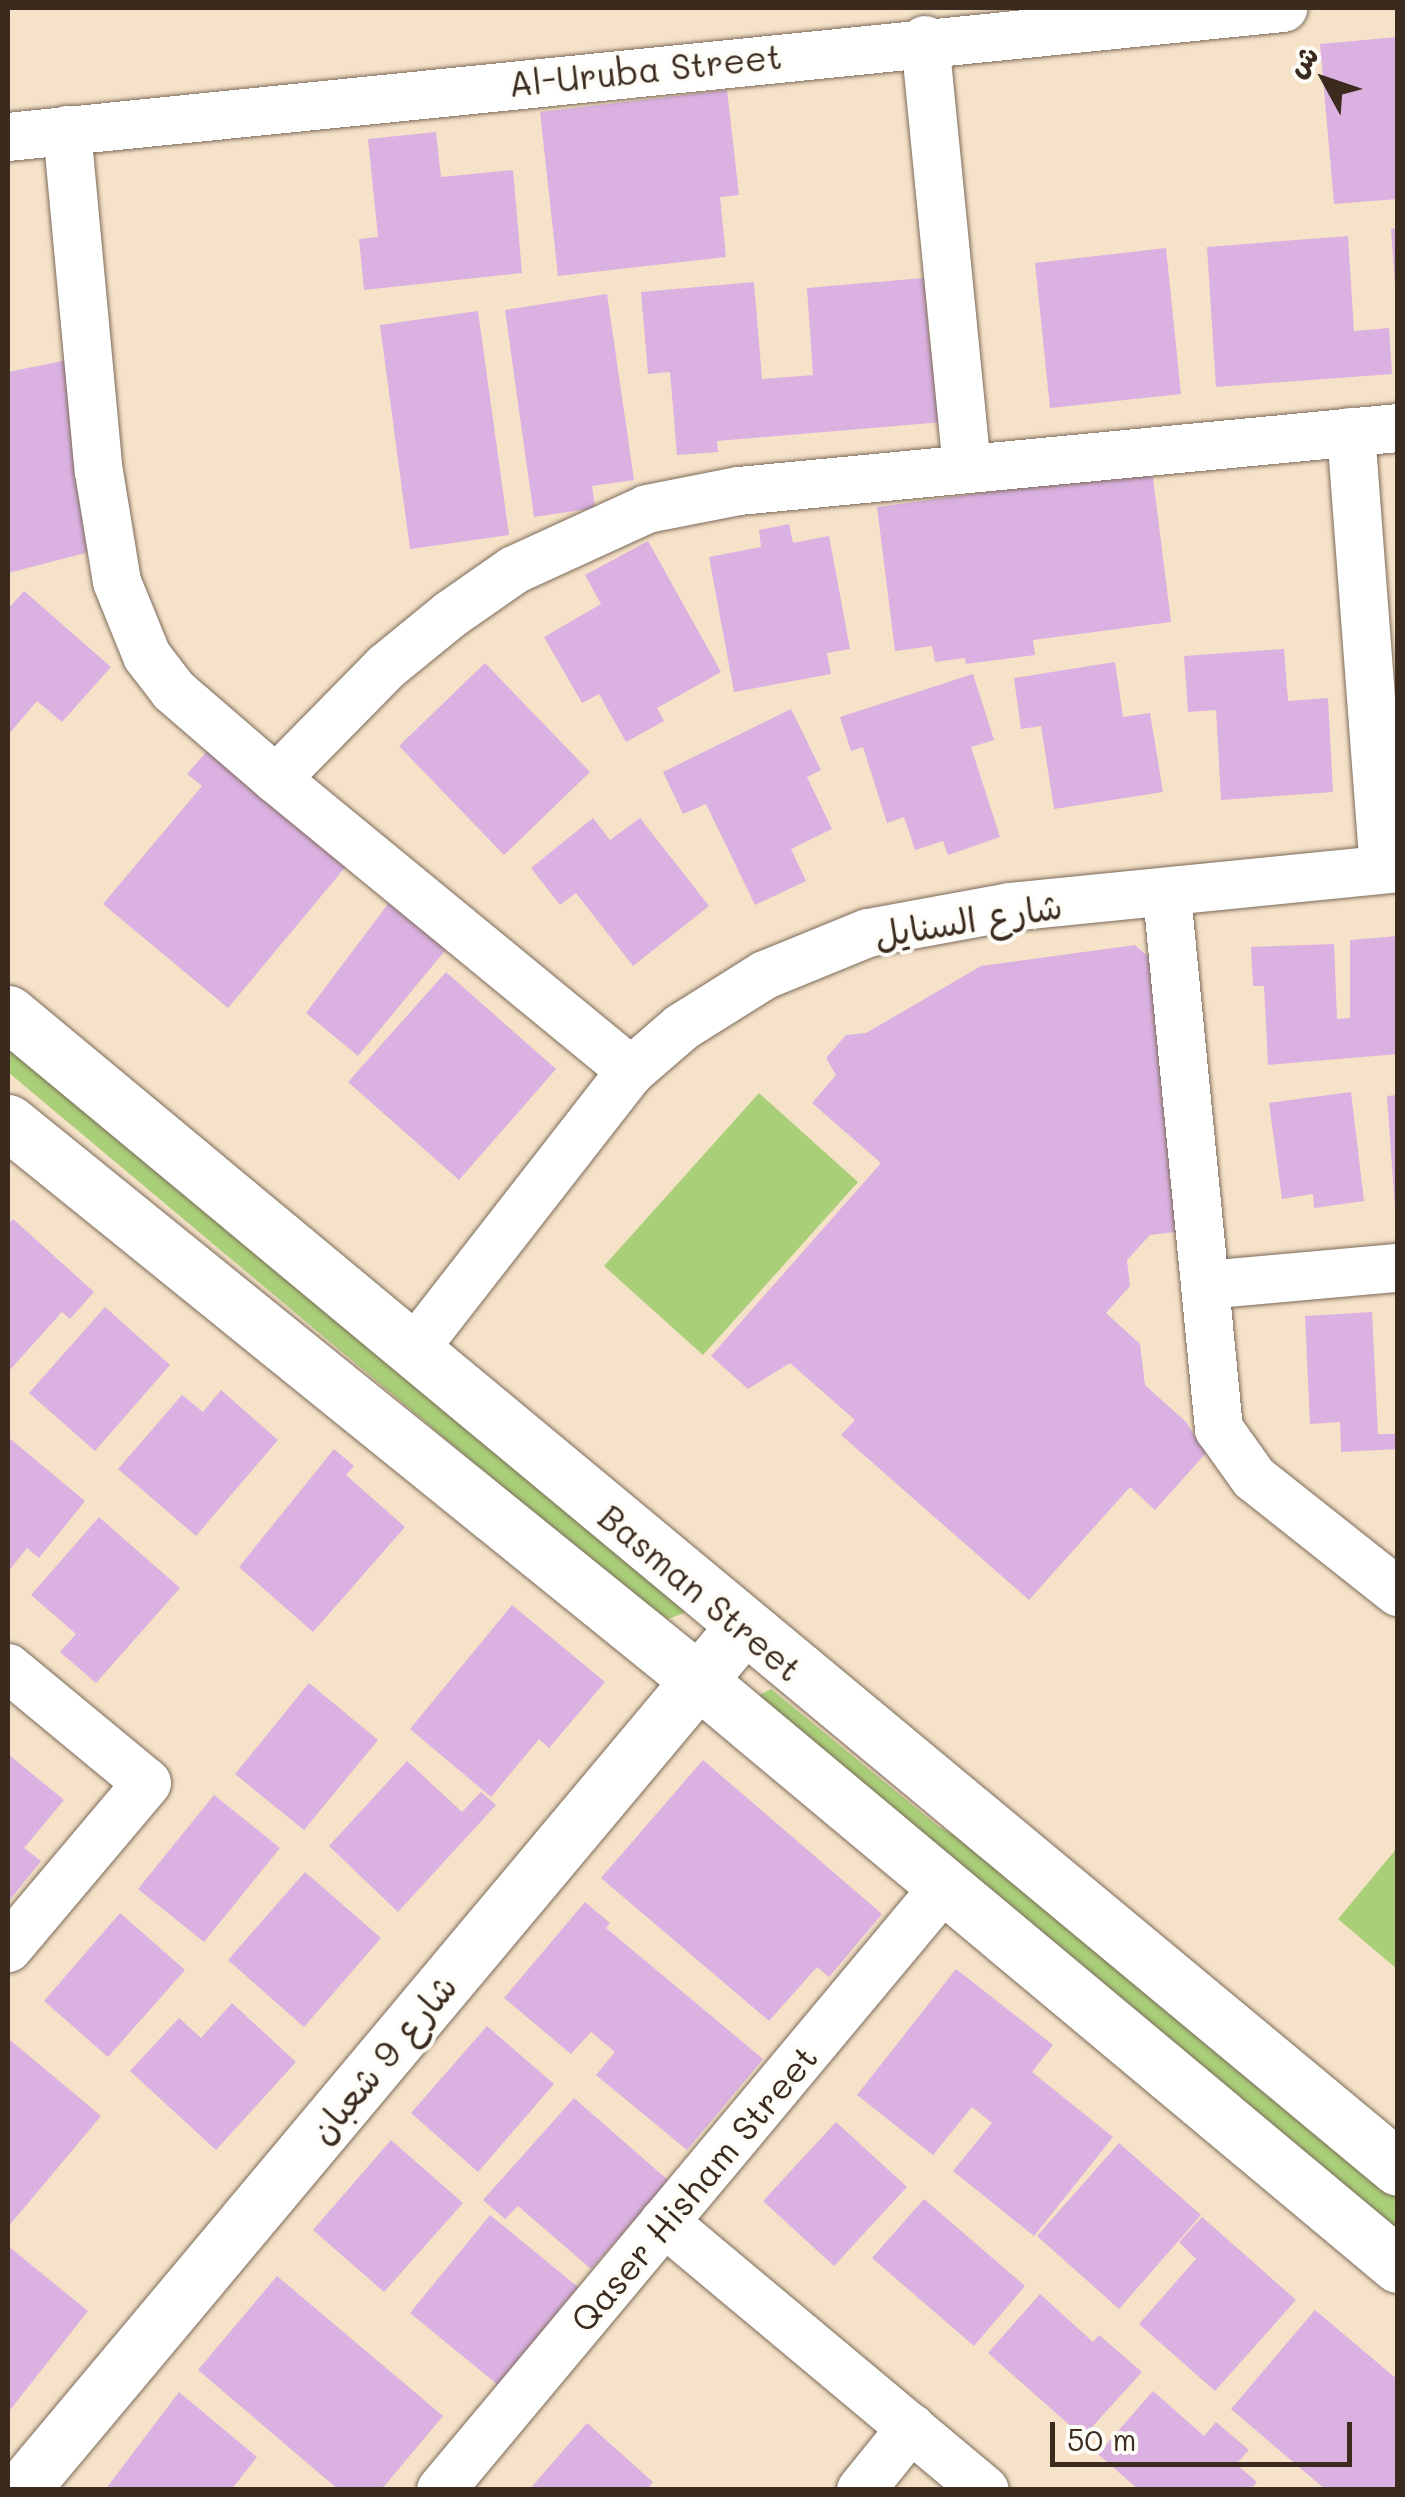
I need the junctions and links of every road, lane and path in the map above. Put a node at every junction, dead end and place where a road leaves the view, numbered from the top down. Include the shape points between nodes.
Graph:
1 (1283, 8) edge
2 (924, 40) junction
3 (67, 130) junction
4 (8, 137) edge
5 (1398, 428) edge
6 (1351, 432) junction
7 (967, 467) junction
8 (276, 779) junction
9 (1391, 868) edge
10 (1167, 895) junction
11 (8, 1013) edge
12 (631, 1071) junction
13 (8, 1122) edge
14 (1398, 1268) edge
15 (1206, 1285) junction
16 (412, 1352) junction
17 (1398, 1592) edge
18 (743, 1626) junction
19 (8, 1668) edge
20 (699, 1681) junction
21 (944, 1886) junction
22 (8, 1948) edge
23 (1398, 2168) edge
24 (664, 2222) junction
25 (1398, 2266) edge
26 (911, 2428) junction
27 (21, 2490) edge
28 (441, 2490) edge
29 (861, 2490) edge
30 (985, 2490) edge

1 - 2 street, Al-Uruba Street
2 - 3 street, Al-Uruba Street
2 - 7 street
3 - 4 street, Al-Uruba Street
3 - 8 street via 100,472 121,597 147,656 174,691
5 - 6 street
6 - 7 street
6 - 9 street
7 - 8 street via 739,491 647,508 576,537 451,614 386,668
8 - 12 street
9 - 10 street, شارع السنايل
10 - 12 street, شارع السنايل via 1010,907 868,932 765,975 682,1028
10 - 15 street
11 - 16 main road, Basman Street
12 - 16 street, شارع السنايل
13 - 20 main road, Basman Street
14 - 15 street
15 - 17 street via 1214,1406 1232,1455
16 - 18 main road, Basman Street
18 - 20 main road, شارع 9 شعبان
18 - 23 main road, Basman Street
19 - 22 street via 148,1783
20 - 21 main road, Basman Street
20 - 27 main road, شارع 9 شعبان
21 - 24 street, Qaser Hisham Street
21 - 25 main road, Basman Street
24 - 26 street
24 - 28 street, Qaser Hisham Street
26 - 29 street
26 - 30 street

